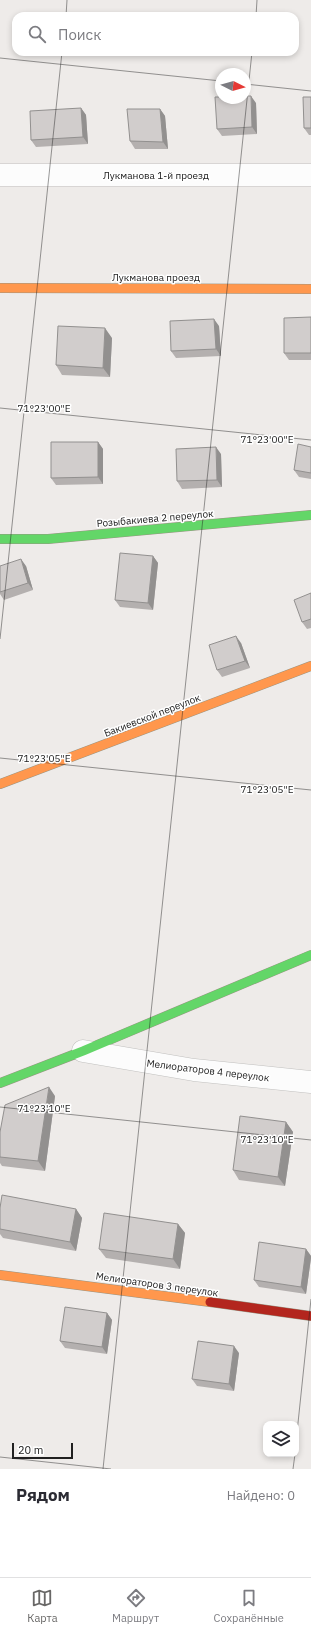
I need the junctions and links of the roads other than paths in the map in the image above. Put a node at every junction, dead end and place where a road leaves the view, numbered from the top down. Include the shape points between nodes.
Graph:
1 (0, 175) edge
2 (311, 176) edge
3 (0, 288) edge
4 (311, 289) edge
5 (311, 515) edge
6 (0, 539) edge
7 (311, 666) edge
8 (0, 784) edge
9 (311, 955) edge
10 (83, 1051) junction
11 (311, 1082) edge
12 (0, 1083) edge
13 (0, 1275) edge
14 (311, 1316) edge

1 - 2 street, Лукманова 1-й проезд
3 - 4 street, Лукманова проезд
5 - 6 street, Розыбакиева 2 переулок via 48,539
7 - 8 street, Бакиевской переулок
9 - 10 street
10 - 11 street, Мелиораторов 4 переулок via 194,1070
10 - 12 street
13 - 14 street, Мелиораторов 3 переулок

